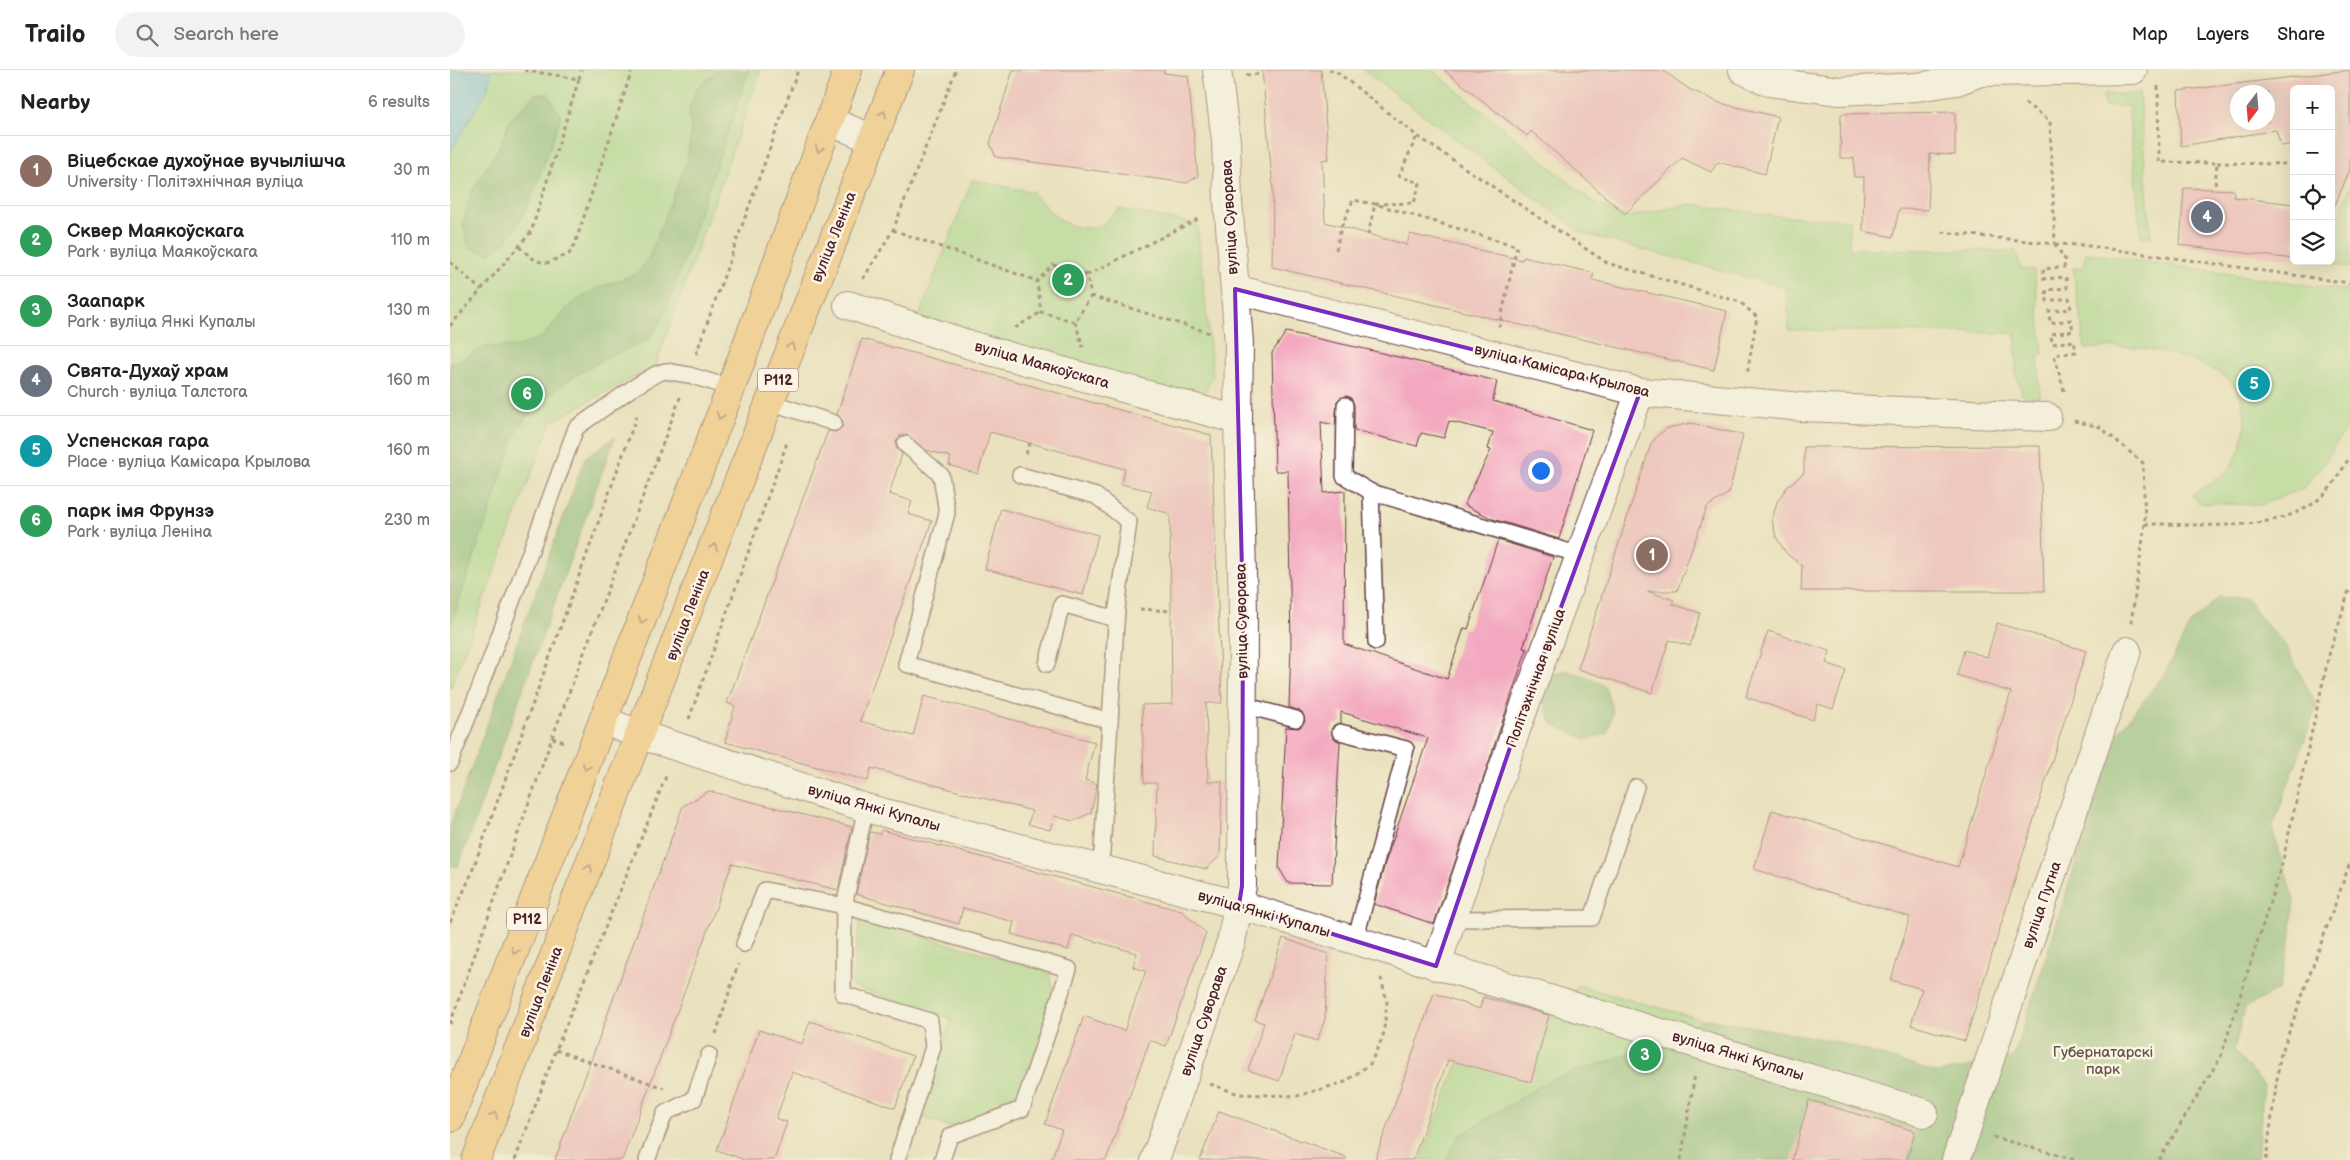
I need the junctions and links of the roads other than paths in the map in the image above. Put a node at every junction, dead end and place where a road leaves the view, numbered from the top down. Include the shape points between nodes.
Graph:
1 (848, 70) edge
2 (900, 70) edge
3 (1216, 70) edge
4 (1743, 70) edge
5 (1981, 71) edge
6 (2145, 74) edge
7 (829, 122) junction
8 (873, 139) junction
9 (1235, 289) junction
10 (848, 305) dead end
11 (731, 388) junction
12 (1640, 392) junction
13 (770, 402) junction
14 (1345, 406) dead end
15 (2057, 409) road end
16 (1238, 420) junction
17 (834, 423) dead end
18 (905, 444) dead end
19 (1020, 475) dead end
20 (1371, 492) junction
21 (1580, 555) junction
22 (1117, 614) junction
23 (1376, 642) dead end
24 (2127, 650) road end
25 (1047, 664) dead end
26 (1243, 704) junction
27 (1296, 720) dead end
28 (604, 721) junction
29 (1110, 721) junction
30 (1340, 732) dead end
31 (641, 735) junction
32 (450, 763) edge
33 (1636, 787) dead end
34 (866, 808) junction
35 (1098, 869) junction
36 (1239, 905) junction
37 (844, 906) junction
38 (1452, 919) junction
39 (1355, 941) junction
40 (744, 944) road end
41 (1436, 966) junction
42 (709, 1055) road end
43 (1924, 1113) dead end
44 (450, 1118) edge
45 (476, 1160) edge
46 (647, 1160) edge
47 (897, 1160) edge
48 (942, 1160) edge
49 (1155, 1160) edge
50 (1956, 1160) edge

1 - 7 main road, Р112
8 -> 2 main road, вуліца Леніна / Р112
3 - 9 street, вуліца Суворава via 1226,141
4 - 5 street via 1769,82 1840,91 1957,82
5 - 6 street
7 - 8 street
7 -> 11 main road, Р112
13 -> 8 main road, вуліца Леніна / Р112
9 - 12 street, вуліца Камісара Крылова
9 - 16 street, вуліца Суворава via 1239,343
10 - 16 street, вуліца Маякоўскага via 983,349
11 -> 28 main road, Р112
11 - 32 lane via 666,371 656,374 576,428
12 - 15 street, вуліца Камісара Крылова via 1812,407
12 - 21 street, Політэхнічная вуліца
13 - 17 lane
31 -> 13 main road, вуліца Леніна / Р112
14 - 20 lane via 1344,476
16 - 26 street, вуліца Суворава
18 - 29 lane via 941,476 947,513 906,664
19 - 22 lane via 1096,496 1129,522
20 - 21 lane
20 - 23 lane
21 - 38 street, Політэхнічная вуліца
22 - 25 lane via 1062,604
22 - 29 lane
24 - 50 street, вуліца Путна
26 - 27 lane
26 - 36 street, вуліца Суворава via 1242,886
28 - 31 street, вуліца Янкі Купалы
28 -> 44 main road, Р112
29 - 35 lane via 1102,852
30 - 39 lane via 1406,749
31 - 34 street, вуліца Янкі Купалы
45 -> 31 main road, вуліца Леніна / Р112
33 - 38 lane via 1592,918
34 - 35 street, вуліца Янкі Купалы
34 - 37 lane
35 - 36 street, вуліца Янкі Купалы
36 - 39 street, вуліца Янкі Купалы
36 - 49 street, вуліца Суворава via 1231,942
37 - 40 lane via 765,890
37 - 47 lane via 844,994 930,1022 933,1047
37 - 48 lane via 1069,970 1022,1109 950,1136
38 - 41 street, Політэхнічная вуліца
39 - 41 street, вуліца Янкі Купалы
41 - 43 street, вуліца Янкі Купалы
42 - 46 lane via 694,1099 665,1113

